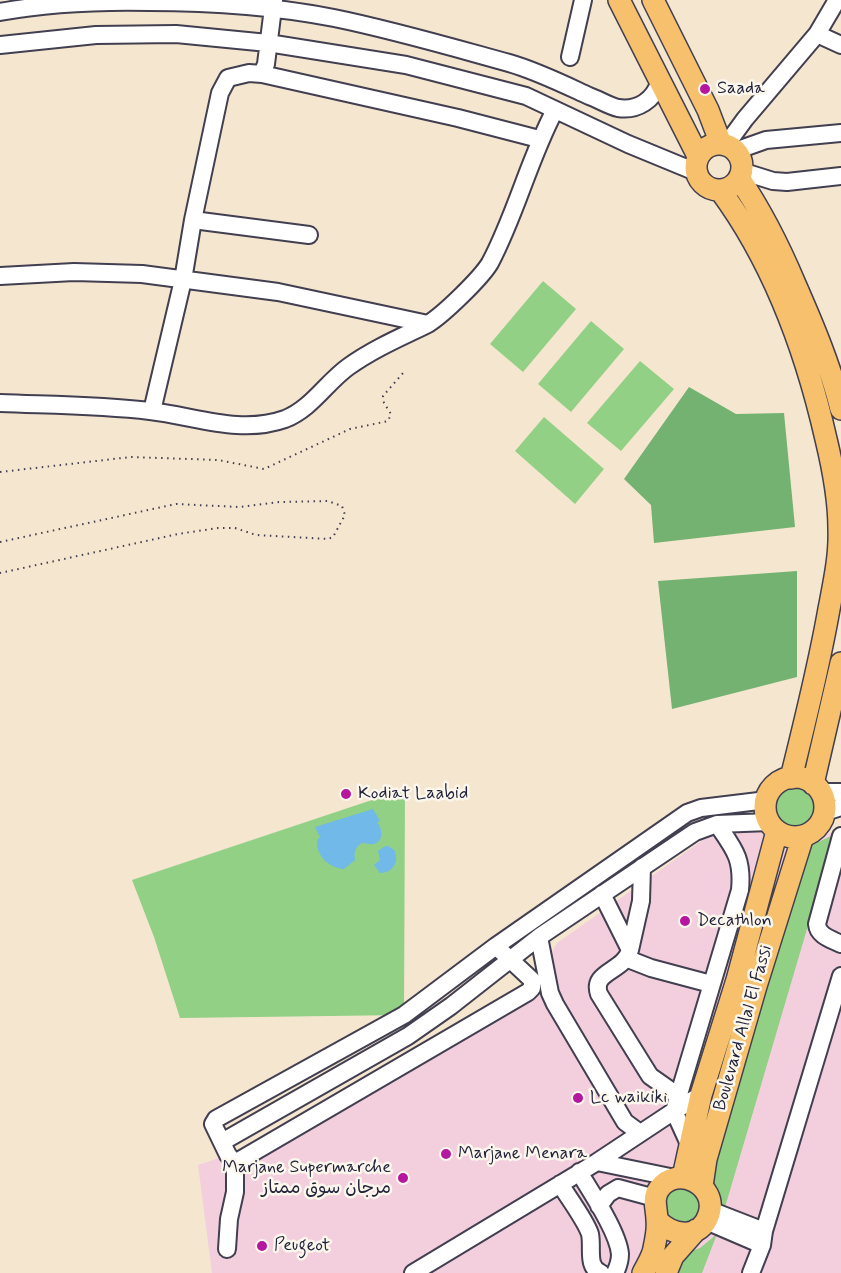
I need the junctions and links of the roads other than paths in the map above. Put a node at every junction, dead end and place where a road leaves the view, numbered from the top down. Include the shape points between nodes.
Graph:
1 (583, 0) edge
2 (619, 0) edge
3 (653, 0) edge
4 (837, 0) edge
5 (38, 3) edge
6 (274, 4) edge
7 (0, 12) edge
8 (817, 34) junction
9 (268, 43) junction
10 (0, 45) edge
11 (841, 45) edge
12 (570, 57) dead end
13 (262, 74) junction
14 (660, 81) junction
15 (617, 108) junction
16 (555, 110) junction
17 (841, 133) edge
18 (611, 136) junction
19 (539, 139) junction
20 (733, 158) junction
21 (697, 164) junction
22 (841, 177) edge
23 (720, 190) junction
24 (193, 220) junction
25 (309, 235) dead end
26 (0, 276) edge
27 (183, 280) junction
28 (428, 324) junction
29 (839, 395) edge
30 (0, 403) edge
31 (152, 411) junction
32 (840, 674) edge
33 (791, 778) junction
34 (828, 797) edge
35 (767, 800) junction
36 (717, 824) junction
37 (774, 826) junction
38 (803, 836) junction
39 (841, 836) edge
40 (642, 867) junction
41 (602, 894) junction
42 (539, 937) junction
43 (748, 938) junction
44 (724, 944) junction
45 (841, 944) edge
46 (496, 946) junction
47 (629, 955) junction
48 (509, 959) junction
49 (841, 976) edge
50 (711, 984) junction
51 (701, 1095) junction
52 (676, 1103) junction
53 (640, 1133) junction
54 (222, 1142) junction
55 (689, 1144) junction
56 (236, 1162) junction
57 (597, 1162) junction
58 (579, 1172) junction
59 (687, 1181) junction
60 (560, 1184) junction
61 (654, 1198) junction
62 (599, 1206) junction
63 (657, 1220) junction
64 (704, 1220) junction
65 (763, 1238) junction
66 (615, 1240) junction
67 (227, 1249) dead end
68 (413, 1273) edge
69 (601, 1273) edge
70 (615, 1273) edge
71 (643, 1273) edge
72 (666, 1273) edge
73 (751, 1273) edge

1 - 12 street
2 - 14 main road
3 - 20 main road
4 - 8 street
5 - 6 street
5 - 7 street
6 - 9 street
6 - 15 street via 400,33 525,68
8 - 11 street
8 - 20 street via 745,119
9 - 10 street via 136,34
9 - 13 street
9 - 16 street via 406,65 526,96
13 - 19 street
13 - 24 street via 228,78 220,93
14 - 15 street via 646,102
14 - 21 main road
15 - 18 street
16 - 18 street
16 - 19 street
17 - 20 street via 766,140
18 - 21 street
19 - 28 street via 489,265 442,315
20 - 21 main road via 707,147
20 - 22 street via 773,182
20 - 23 main road via 731,187
20 - 29 main road via 771,228
21 - 23 main road via 702,183
23 - 33 main road via 766,266 803,352 816,392 838,506 840,530 834,581
24 - 25 street
24 - 27 street
26 - 27 street via 74,272
27 - 28 street via 278,292
27 - 31 street
28 - 31 street via 347,368 304,407 285,418 253,425 226,424
30 - 31 street
32 - 34 main road
33 - 34 main road via 799,778
33 - 35 main road via 776,785
34 - 38 main road via 817,827
35 - 37 main road via 767,815
35 - 46 street via 687,813
36 - 37 street
36 - 40 street via 689,836
36 - 44 street via 739,858 742,872
37 - 38 main road via 785,835
37 - 43 main road, Boulevard Allal El Fassi
38 - 59 main road, Boulevard Allal El Fassi via 710,1147
39 - 45 street via 817,924 822,935
40 - 41 street
40 - 47 street via 641,901
41 - 42 street
41 - 47 street
42 - 48 street
42 - 53 street via 555,1004 625,1122
43 - 44 street
43 - 51 main road, Boulevard Allal El Fassi
44 - 50 street
46 - 48 street
46 - 54 street via 404,1015 216,1119 213,1124
47 - 50 street via 651,968
47 - 52 street via 600,979 597,988 650,1076
48 - 54 street via 408,1036
48 - 56 street via 532,980 528,992
49 - 65 street
50 - 52 street
51 - 52 street
51 - 55 main road, Boulevard Allal El Fassi
52 - 53 street
52 - 55 street
53 - 57 street
54 - 56 street
55 - 59 main road, Boulevard Allal El Fassi
56 - 67 street
57 - 58 street
57 - 59 street
58 - 60 street
58 - 62 street
59 - 61 main road via 666,1182
59 - 64 main road via 707,1193
60 - 68 street
60 - 69 street via 590,1233 591,1265
61 - 62 street via 618,1188
61 - 63 main road
62 - 66 street
63 - 64 main road via 675,1233 686,1234
63 - 71 main road via 654,1250
64 - 65 street
64 - 72 main road via 673,1256
65 - 73 street
66 - 69 street via 607,1268
66 - 70 street via 620,1260

